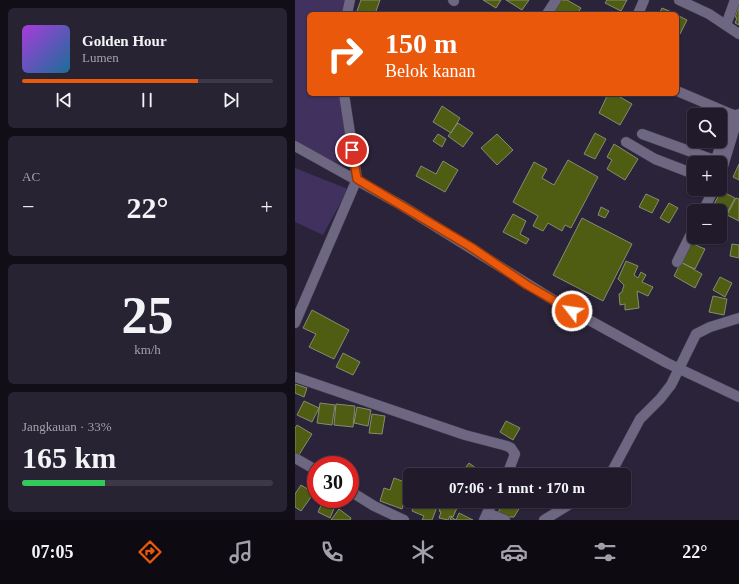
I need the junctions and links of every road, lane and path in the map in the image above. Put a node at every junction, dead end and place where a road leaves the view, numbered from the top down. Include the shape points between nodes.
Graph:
1 (350, 0) edge
2 (556, 0) edge
3 (644, 0) edge
4 (679, 0) edge
5 (735, 0) edge
6 (347, 12) edge
7 (548, 12) edge
8 (639, 12) edge
9 (726, 25) junction
10 (739, 34) edge
11 (679, 92) edge
12 (344, 96) edge
13 (736, 115) edge
14 (642, 134) dead end
15 (626, 142) dead end
16 (295, 146) edge
17 (725, 156) edge
18 (687, 171) edge
19 (357, 179) junction
20 (687, 242) edge
21 (677, 262) dead end
22 (739, 318) edge
23 (295, 323) edge
24 (675, 366) junction
25 (295, 378) edge
26 (739, 397) edge
27 (295, 458) edge
28 (307, 465) edge
29 (510, 468) edge
30 (614, 468) edge
31 (359, 497) edge
32 (490, 508) edge
33 (564, 508) edge
34 (485, 517) edge
35 (404, 520) edge
36 (505, 520) edge
37 (544, 520) edge

1 - 6 street
2 - 7 street
3 - 8 street
4 - 9 street
5 - 9 street
9 - 10 street
11 - 13 street
12 - 19 street
13 - 14 street via 714,160
13 - 17 street
15 - 18 street via 655,159
16 - 19 street
19 - 23 street
19 - 24 street via 560,304
20 - 21 street
22 - 24 street via 696,334
24 - 26 street
24 - 30 street via 665,393 636,426
25 - 29 street via 455,432 507,446 515,454
27 - 28 street
31 - 35 street
32 - 34 street
33 - 37 street
34 - 36 street

